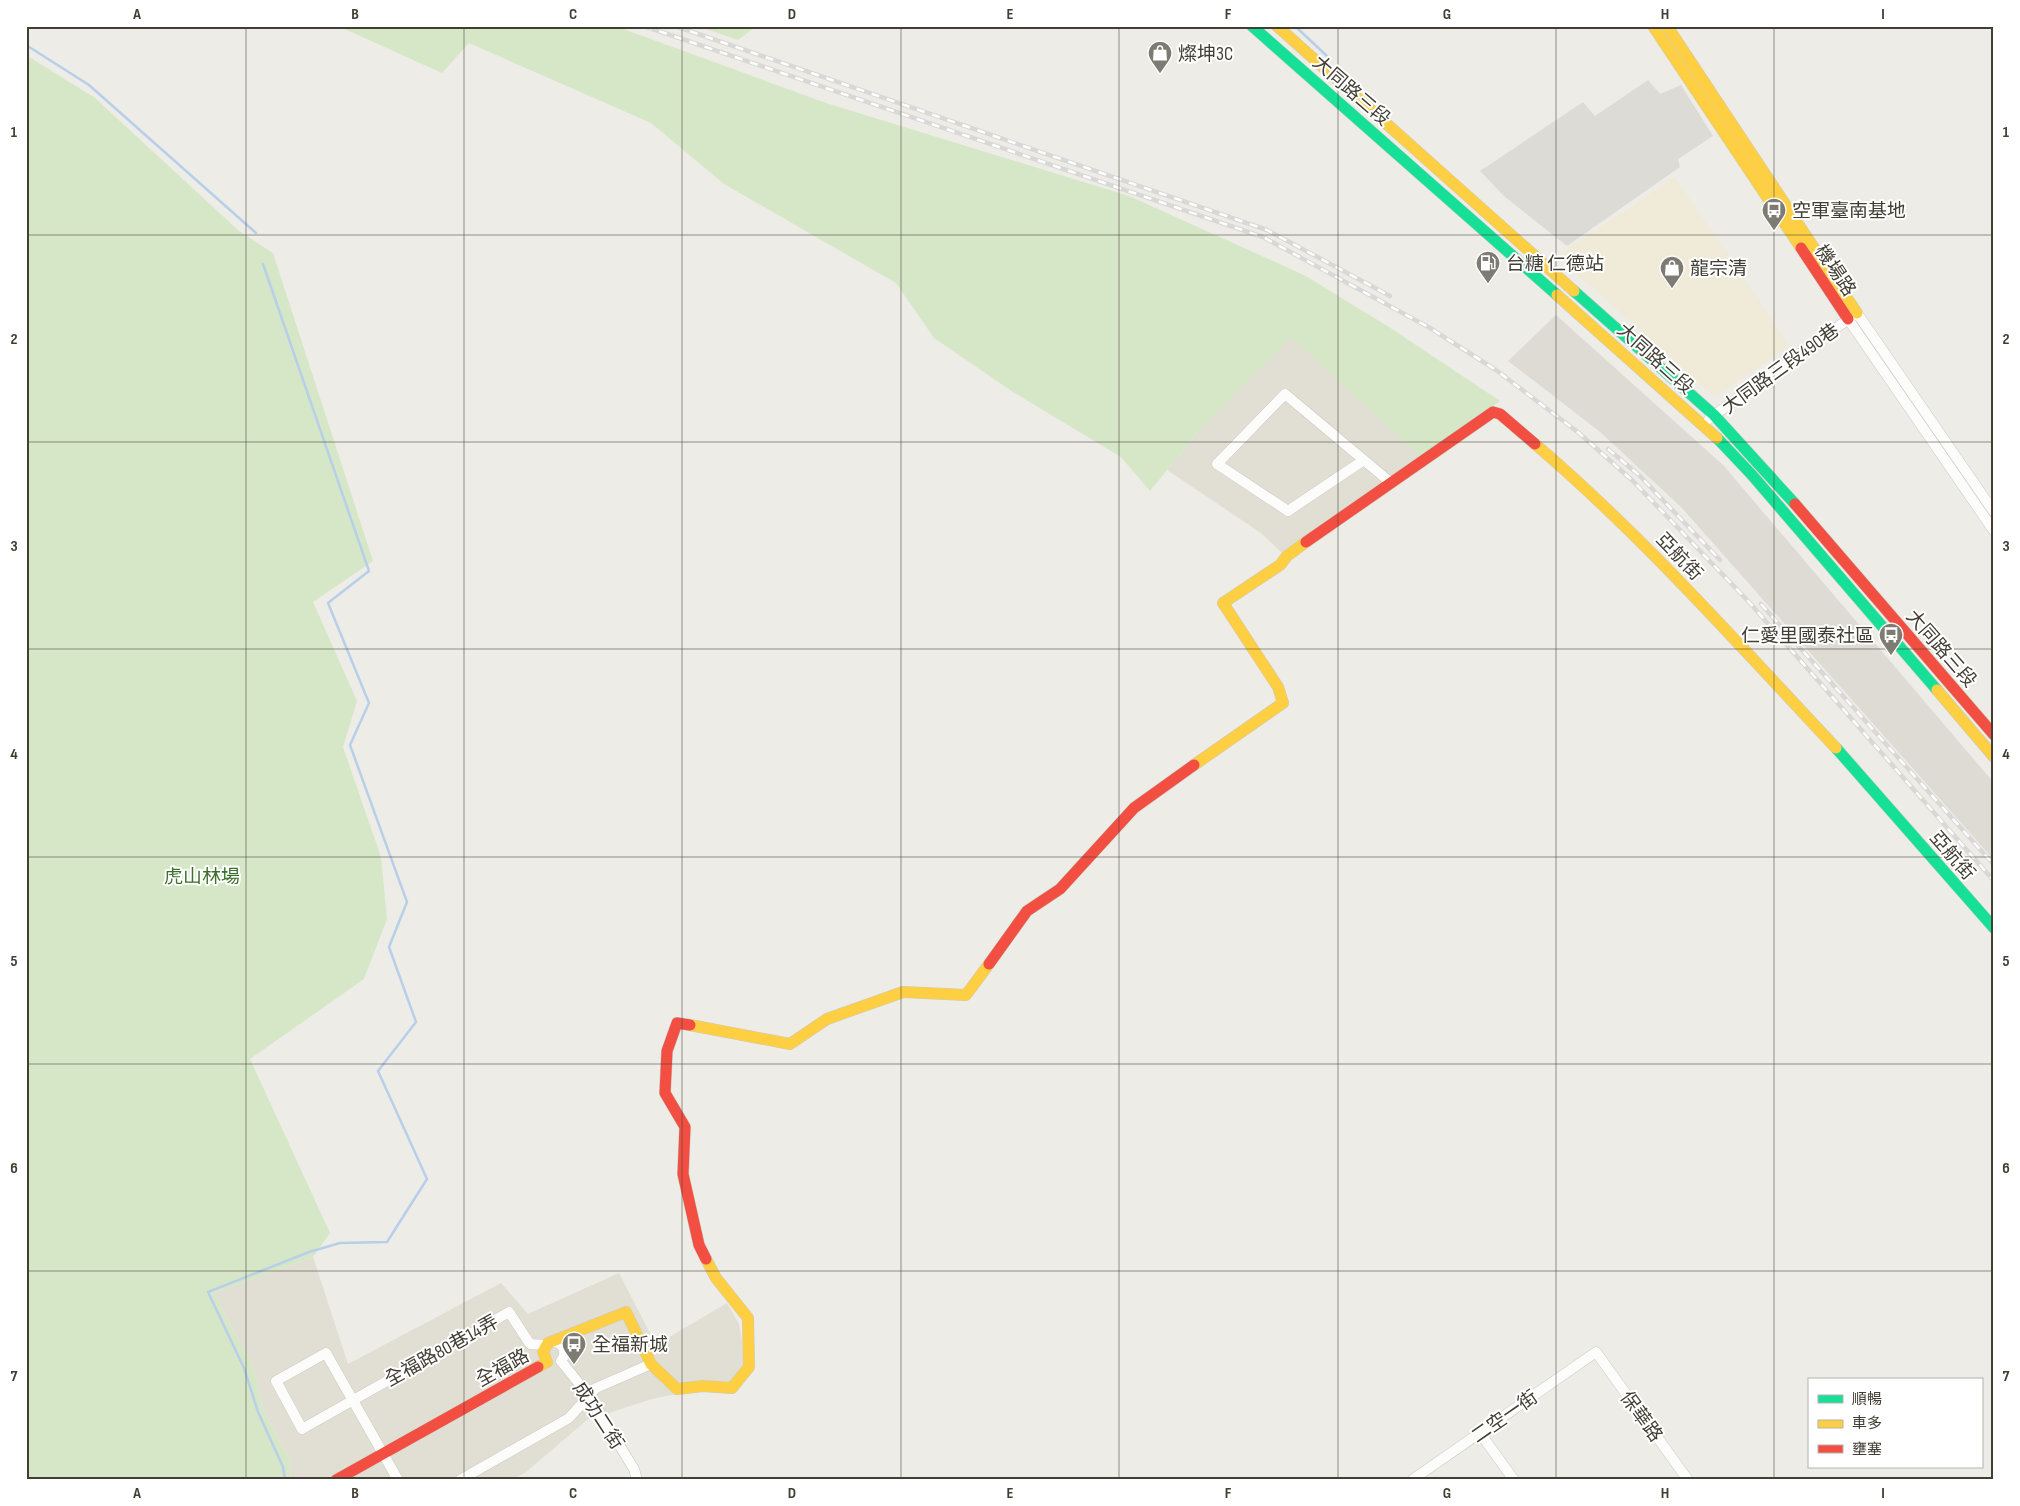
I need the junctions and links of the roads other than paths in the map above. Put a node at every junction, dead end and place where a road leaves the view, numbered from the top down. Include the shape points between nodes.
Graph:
1 (1252, 26) edge
2 (1277, 26) edge
3 (1653, 26) edge
4 (1667, 26) edge
5 (1852, 316) junction
6 (1714, 415) junction
7 (1703, 424) junction
8 (1364, 460) junction
9 (1390, 482) junction
10 (1994, 512) edge
11 (1994, 531) edge
12 (1994, 735) edge
13 (1994, 757) edge
14 (1994, 928) edge
15 (547, 1344) junction
16 (1596, 1352) joint
17 (563, 1356) junction
18 (547, 1362) junction
19 (651, 1364) junction
20 (590, 1396) junction
21 (353, 1400) junction
22 (1480, 1433) junction
23 (383, 1454) junction
24 (336, 1480) edge
25 (398, 1480) edge
26 (460, 1480) edge
27 (638, 1480) edge
28 (1412, 1480) edge
29 (1514, 1480) edge
30 (1688, 1480) edge

1 - 7 street, 大同路三段
2 - 6 street, 大同路三段
3 - 5 street, 機場路
4 - 5 street, 機場路
5 - 6 street, 大同路三段490巷
5 - 10 street, 機場路
5 - 11 street, 機場路
6 - 7 street, 大同路三段490巷
6 - 12 street, 大同路三段 via 1763,467
7 - 13 street, 大同路三段 via 1752,476
8 - 8 street via 1288,511 1217,464 1285,394
8 - 9 street
9 - 14 street, 亞航街 via 1493,412 1500,414 1590,491 1652,551 1859,773
9 - 19 street, 亞航街 via 1223,604 1278,687 1283,703 1134,808 1060,890 1026,911 966,995 903,992 827,1019 790,1044 678,1023 667,1051 665,1093 685,1127 683,1174 699,1245 716,1278 748,1318 749,1367 732,1388 703,1386 677,1389
15 - 17 street via 559,1342
15 - 18 street, 全福路 via 542,1352
15 - 19 street, 全福路 via 626,1312
15 - 21 street, 全福路80巷14弄 via 530,1344 509,1312
16 - 22 street, 二空一街
16 - 30 street, 保華路
17 - 18 street via 554,1364
17 - 20 street, 成功二街
18 - 23 street, 全福路
19 - 20 street via 596,1388
20 - 26 street via 569,1418
20 - 27 street, 成功二街
21 - 21 street via 326,1353 276,1381 302,1429
21 - 23 street
22 - 28 street, 二空一街
22 - 29 street
23 - 24 street, 全福路
23 - 25 street

